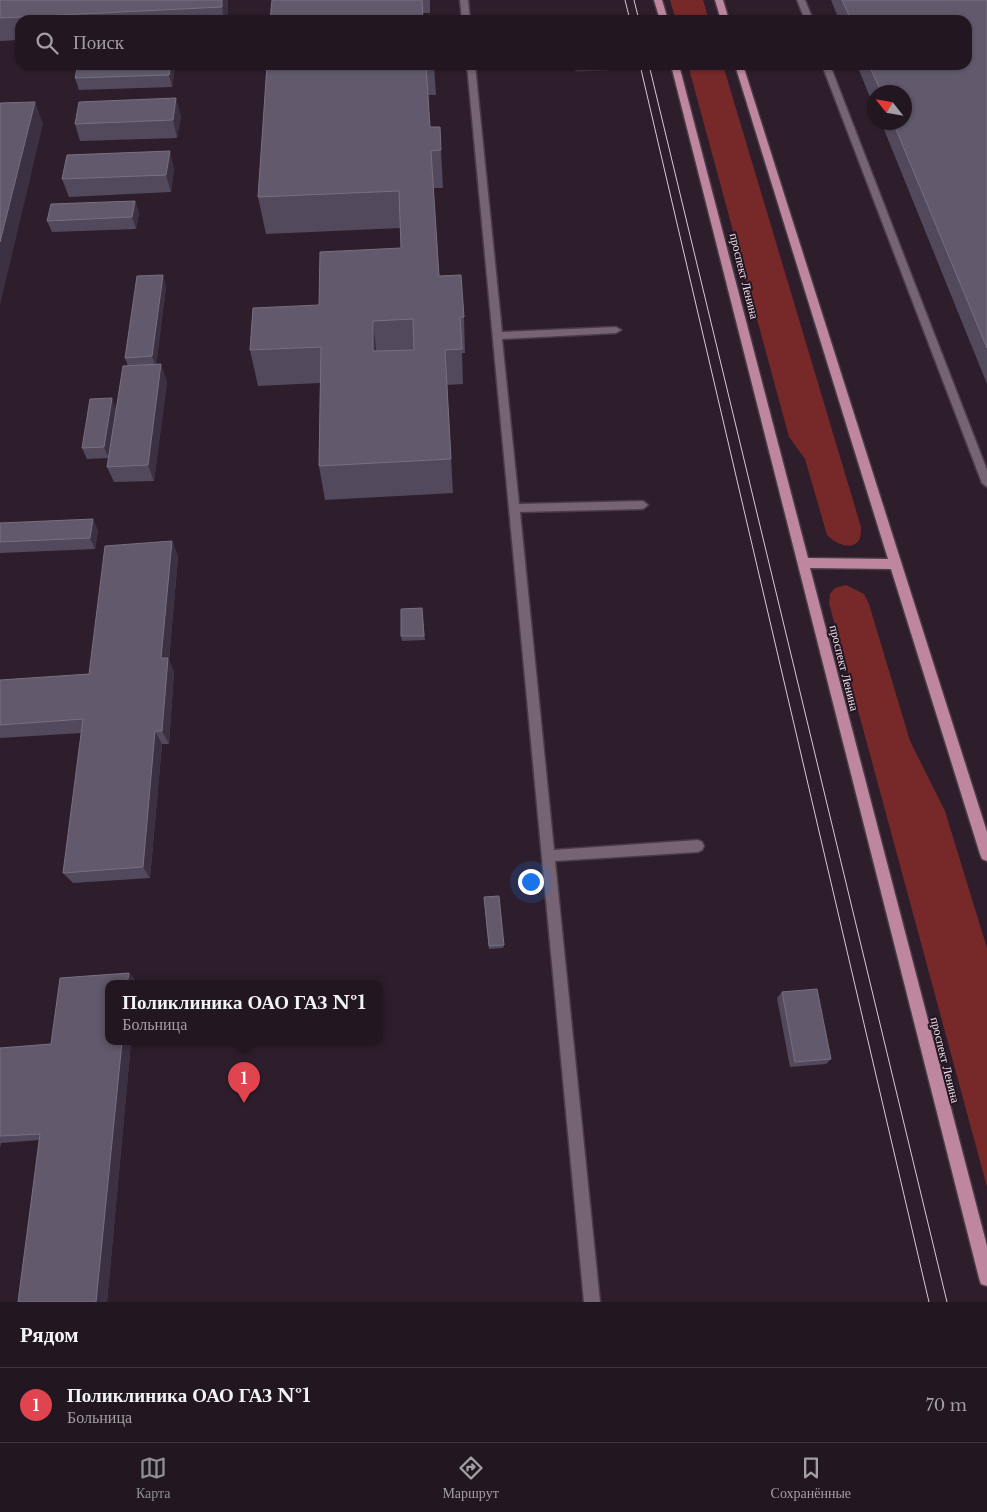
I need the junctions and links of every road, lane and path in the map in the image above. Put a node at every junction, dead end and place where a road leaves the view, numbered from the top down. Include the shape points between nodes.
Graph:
1 (464, 0) edge
2 (658, 0) edge
3 (719, 0) edge
4 (801, 0) edge
5 (466, 15) edge
6 (662, 15) edge
7 (724, 15) edge
8 (807, 15) edge
9 (471, 70) edge
10 (676, 70) edge
11 (741, 70) edge
12 (828, 70) edge
13 (616, 330) dead end
14 (497, 336) junction
15 (987, 483) edge
16 (643, 505) dead end
17 (514, 508) junction
18 (803, 563) junction
19 (897, 564) junction
20 (698, 846) dead end
21 (987, 854) edge
22 (548, 856) junction
23 (987, 1278) edge
24 (592, 1302) edge

1 - 5 lane
2 - 6 main road
3 - 7 main road
4 - 8 lane
9 - 14 lane
10 - 18 main road, проспект Ленина
11 - 19 main road
12 - 15 lane
13 - 14 lane
14 - 17 lane
16 - 17 lane
17 - 22 lane
18 - 19 main road
18 - 23 main road, проспект Ленина
19 - 21 main road
20 - 22 lane
22 - 24 lane

